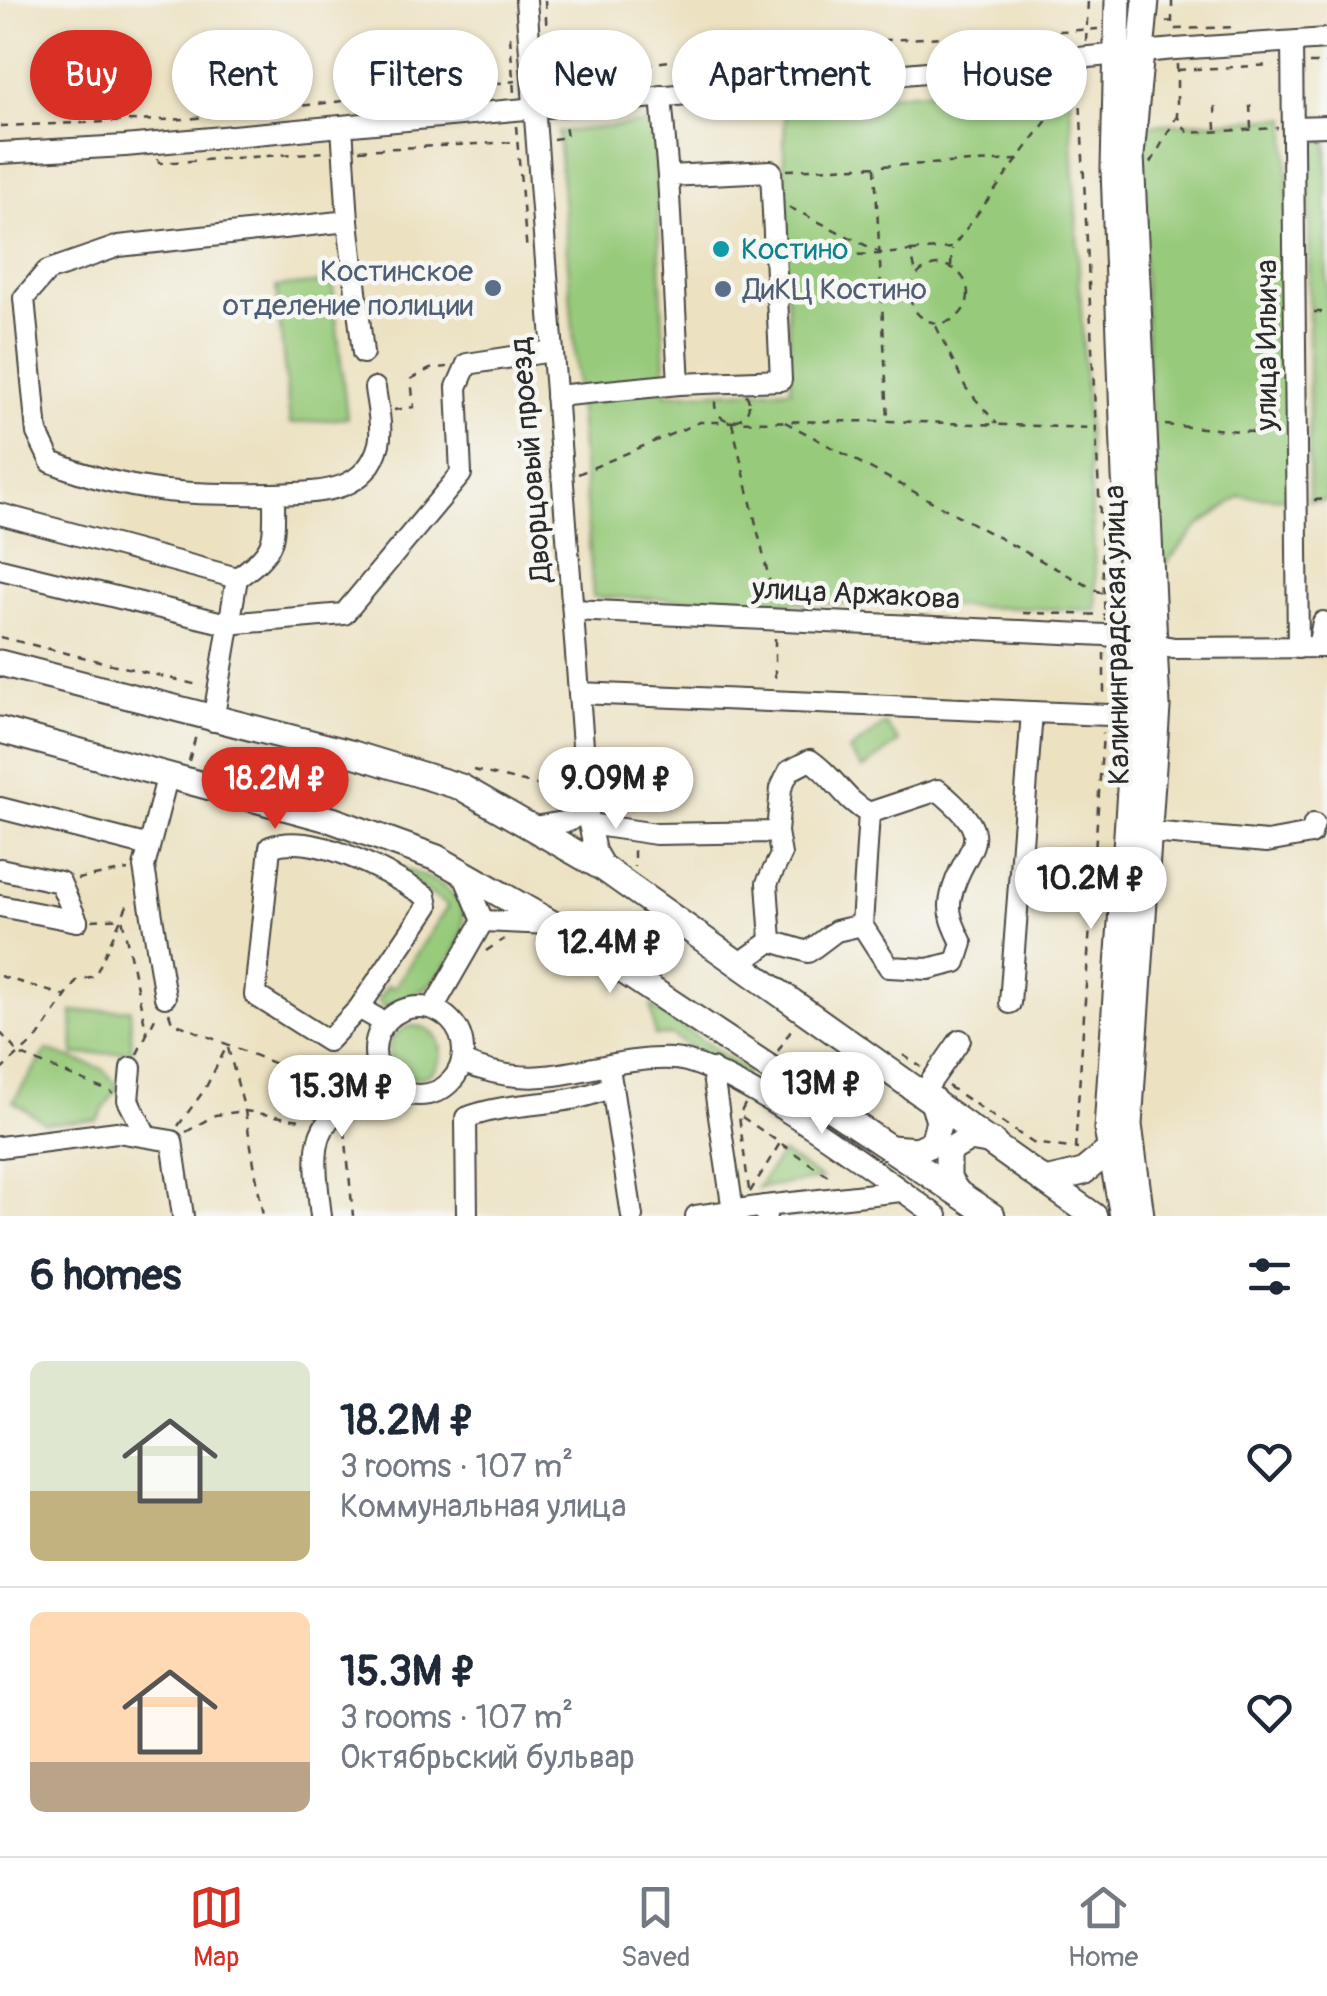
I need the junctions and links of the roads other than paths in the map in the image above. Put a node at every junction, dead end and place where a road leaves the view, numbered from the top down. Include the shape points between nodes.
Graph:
1 (526, 0) edge
2 (1118, 0) edge
3 (1155, 15) edge
4 (524, 30) edge
5 (1327, 40) edge
6 (1292, 42) junction
7 (1144, 52) junction
8 (1116, 55) junction
9 (660, 96) junction
10 (652, 97) edge
11 (518, 110) edge
12 (534, 120) edge
13 (342, 126) junction
14 (1327, 126) edge
15 (1294, 128) junction
16 (0, 154) edge
17 (668, 176) junction
18 (348, 221) junction
19 (552, 351) junction
20 (363, 353) dead end
21 (679, 384) junction
22 (376, 388) dead end
23 (556, 396) junction
24 (274, 494) junction
25 (0, 514) edge
26 (0, 568) edge
27 (238, 578) junction
28 (573, 610) junction
29 (1324, 622) dead end
30 (228, 624) junction
31 (1145, 642) junction
32 (1314, 647) edge
33 (0, 664) edge
34 (580, 694) junction
35 (1032, 712) junction
36 (1135, 716) junction
37 (212, 720) junction
38 (0, 730) edge
39 (168, 774) junction
40 (0, 808) edge
41 (869, 813) junction
42 (589, 815) junction
43 (1314, 824) dead end
44 (534, 827) junction
45 (777, 832) junction
46 (1150, 832) junction
47 (150, 846) junction
48 (0, 869) edge
49 (606, 870) junction
50 (462, 871) junction
51 (0, 906) edge
52 (483, 921) junction
53 (553, 924) junction
54 (862, 926) junction
55 (771, 941) junction
56 (738, 964) junction
57 (165, 997) road end
58 (1010, 1003) dead end
59 (359, 1008) junction
60 (433, 1008) junction
61 (385, 1022) junction
62 (960, 1040) dead end
63 (462, 1062) junction
64 (131, 1068) road end
65 (712, 1068) junction
66 (379, 1072) junction
67 (610, 1077) junction
68 (927, 1096) junction
69 (145, 1134) junction
70 (993, 1142) junction
71 (0, 1147) edge
72 (891, 1148) junction
73 (1110, 1150) junction
74 (1045, 1181) junction
75 (901, 1190) junction
76 (958, 1193) junction
77 (762, 1201) edge
78 (733, 1210) junction
79 (933, 1215) edge
80 (183, 1216) edge
81 (322, 1216) edge
82 (468, 1216) edge
83 (632, 1216) edge
84 (696, 1216) edge
85 (992, 1216) edge
86 (1094, 1216) edge
87 (1123, 1216) edge
88 (1141, 1216) edge

1 - 4 street, Дворцовый проезд
2 - 8 main road, Калининградская улица
3 - 7 main road, Калининградская улица
5 - 6 street
6 - 7 street via 1176,59
6 - 15 street, улица Ильича
7 - 8 street
7 - 31 main road, Калининградская улица via 1131,155
8 - 9 street
8 - 31 main road, Калининградская улица via 1124,476
9 - 10 street
9 - 17 street
11 - 13 street
12 - 19 street, Дворцовый проезд
13 - 16 street
13 - 18 street
14 - 15 street
15 - 32 street, улица Ильича via 1297,435
17 - 21 street
17 - 21 street via 771,171 781,380
18 - 20 street
18 - 24 street via 119,246 47,271 24,298 37,433 51,462 103,483 183,495
19 - 23 street, Дворцовый проезд
19 - 30 street via 468,364 457,387 461,474 344,614
21 - 23 street
22 - 24 street via 380,443 358,480 332,492
23 - 28 street, Дворцовый проезд
24 - 27 street via 274,545
25 - 27 street
26 - 30 street
27 - 30 street
28 - 31 street, улица Аржакова
28 - 34 street, Дворцовый проезд
29 - 32 street
30 - 37 street
31 - 32 street, улица Аржакова via 1174,648
31 - 36 main road, Калининградская улица
31 - 46 main road, Калининградская улица via 1157,728
33 - 37 main road
34 - 35 street
34 - 42 street, Дворцовый проезд
35 - 36 street
35 - 58 street
36 - 73 main road, Калининградская улица via 1110,1043
37 - 44 main road via 461,787
38 - 39 main road
39 - 47 street
39 - 50 main road via 332,820
40 - 47 street
41 - 45 street via 851,804 836,777 810,760 789,771 781,788
41 - 54 street
41 - 54 street via 938,790 971,826 975,848 951,896 950,917 962,942 956,962 889,968
42 - 44 street
42 - 45 street via 656,834
42 - 49 street, Дворцовый проезд via 595,852
43 - 46 street via 1311,834 1272,836
44 - 49 main road
45 - 55 street via 781,856 767,883
46 - 88 main road, Калининградская улица via 1129,1125
47 - 57 street via 144,867
48 - 51 street via 60,882 77,921
49 - 56 main road
50 - 52 street
50 - 53 main road
52 - 53 street
52 - 60 street
53 - 72 main road
54 - 55 street via 836,931 808,952
55 - 56 street
56 - 68 main road
59 - 59 street via 429,901 379,866 310,847 270,847 254,995 328,1042
59 - 61 street
60 - 61 street via 414,1006
60 - 63 street via 461,1036
61 - 66 street via 376,1039
62 - 68 street
63 - 66 street via 442,1088 426,1094 406,1093
63 - 67 street via 524,1080
64 - 69 street via 128,1100
65 - 67 street via 676,1059
65 - 75 street
65 - 78 street
66 - 81 street via 320,1126 313,1155
67 - 82 street via 586,1099 492,1108 466,1118
67 - 83 street
68 - 70 main road
68 - 72 main road via 938,1122 934,1143 918,1150
69 - 71 street
69 - 80 street via 172,1141
70 - 74 main road
70 - 76 main road via 970,1138 948,1151 948,1179
72 - 76 main road
73 - 74 main road via 1083,1172
73 - 87 main road, Калининградская улица
74 - 86 main road
75 - 77 street
75 - 79 street
76 - 85 main road
77 - 78 street
78 - 84 street

